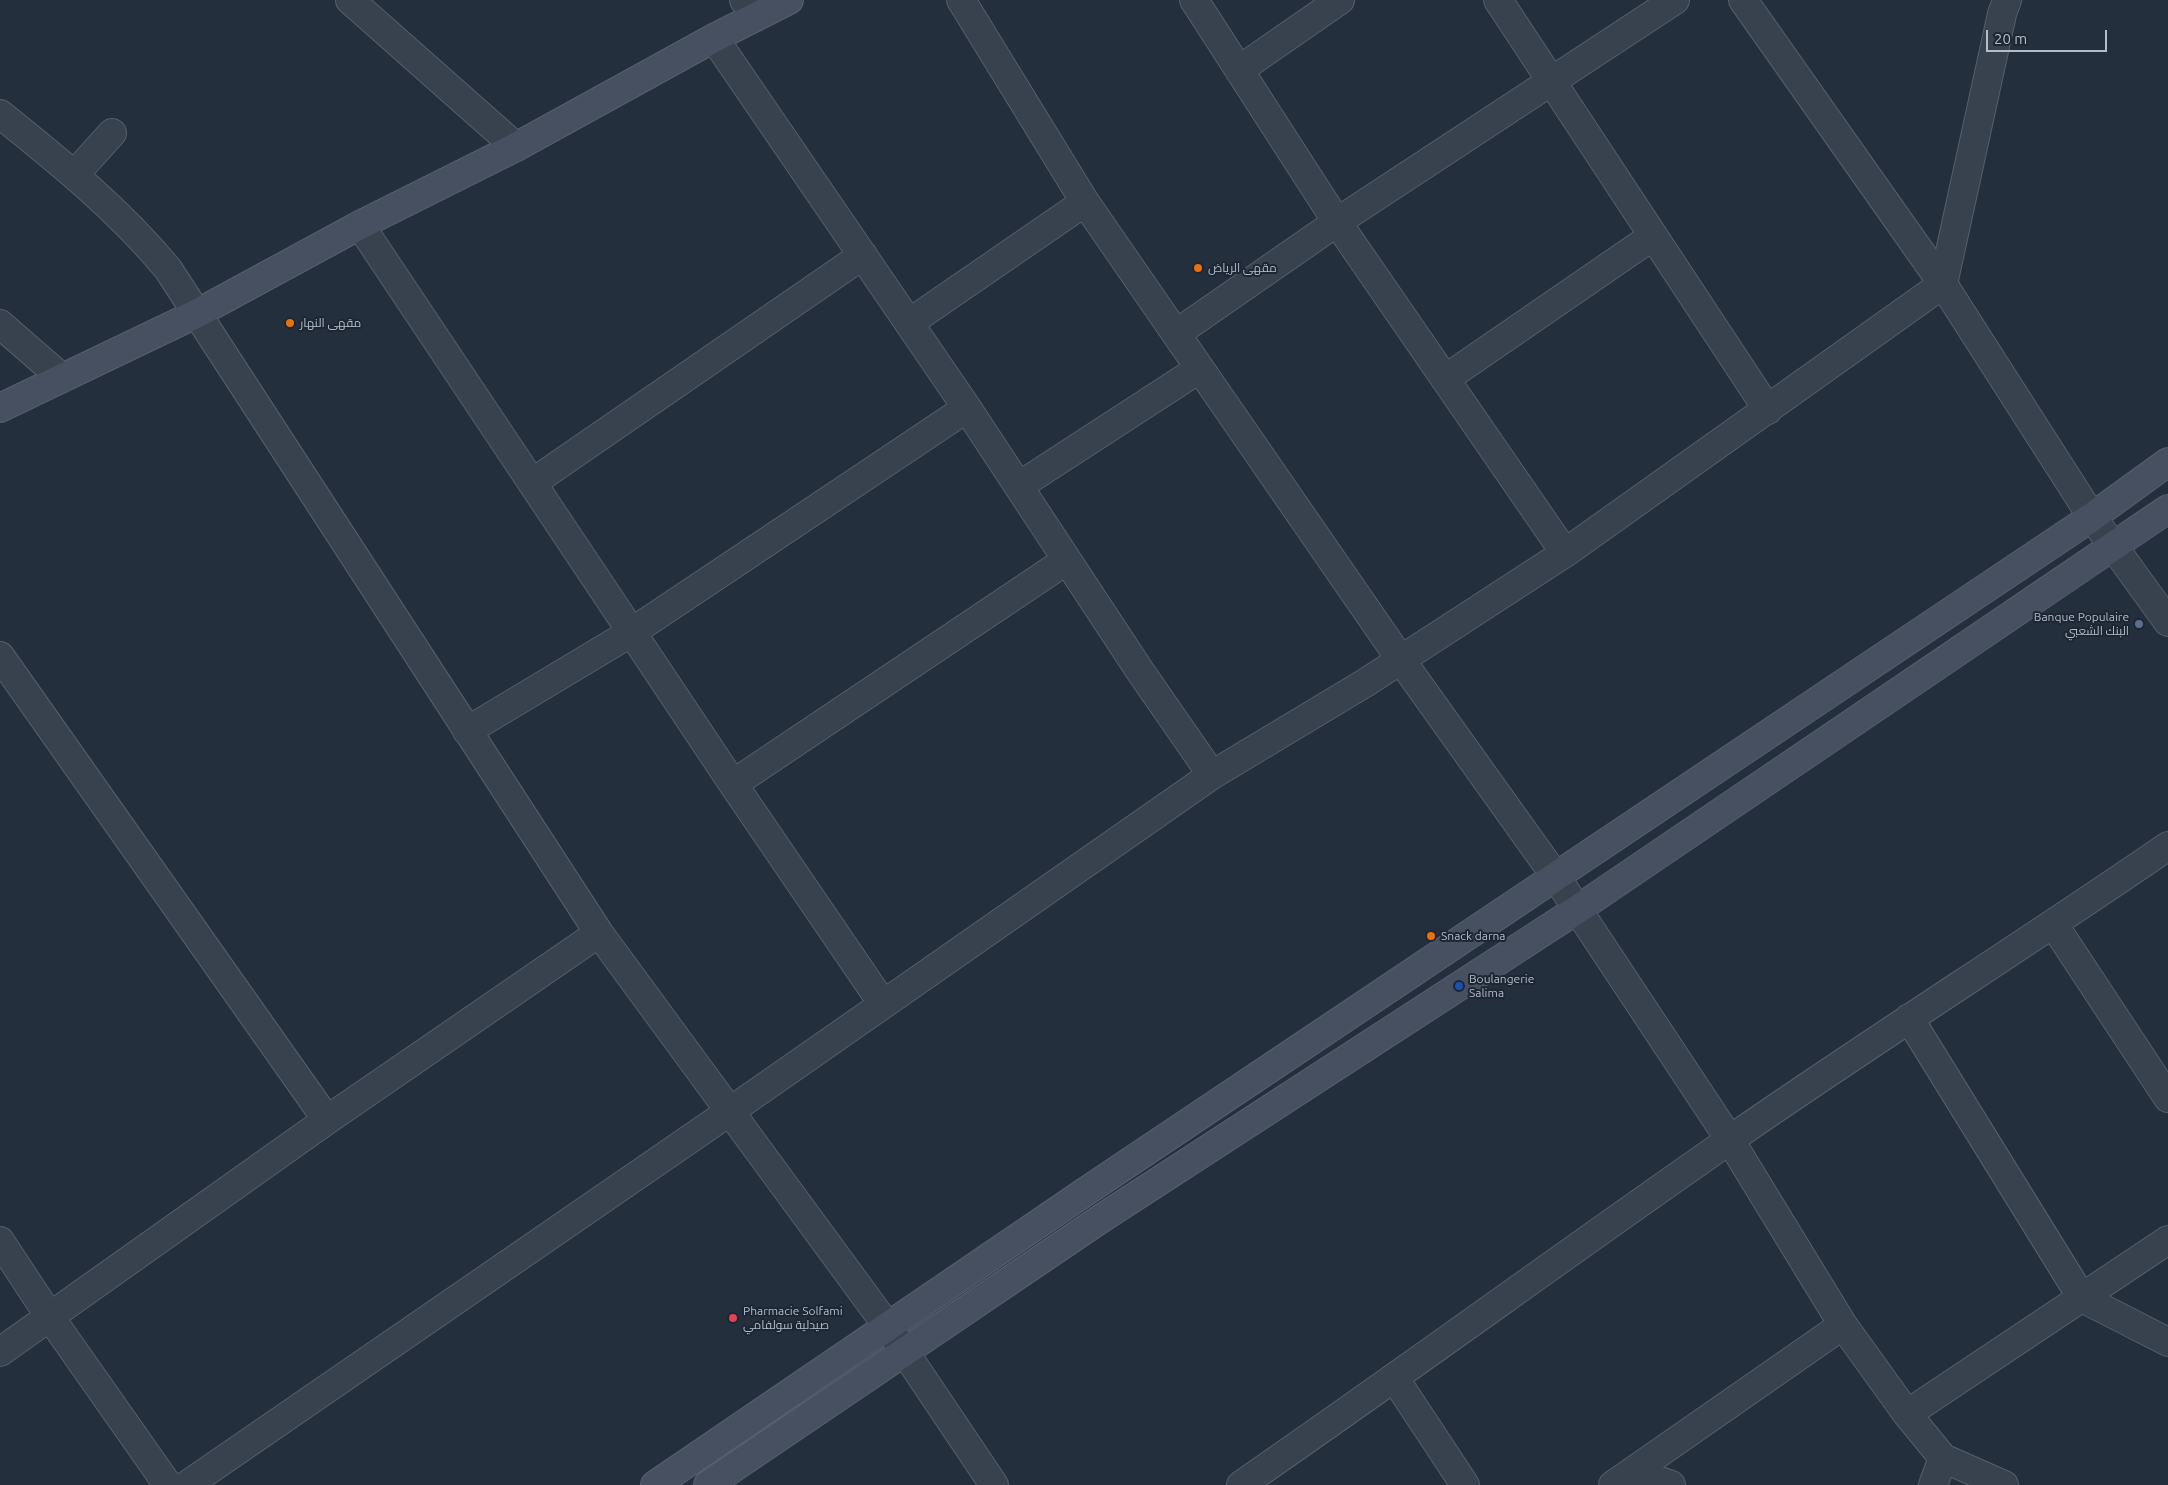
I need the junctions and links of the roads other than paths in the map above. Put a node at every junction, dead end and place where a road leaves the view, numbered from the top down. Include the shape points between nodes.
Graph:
1 (350, 0) edge
2 (789, 0) edge
3 (961, 0) edge
4 (1194, 0) edge
5 (1340, 0) edge
6 (1498, 0) edge
7 (1675, 0) edge
8 (1743, 0) edge
9 (2008, 0) edge
10 (752, 7) edge
11 (714, 38) junction
12 (1239, 70) junction
13 (1552, 82) junction
14 (0, 114) edge
15 (112, 133) dead end
16 (516, 146) junction
17 (75, 174) junction
18 (1085, 202) junction
19 (1337, 222) junction
20 (360, 225) junction
21 (1653, 236) junction
22 (863, 255) junction
23 (1943, 284) junction
24 (196, 314) junction
25 (909, 322) junction
26 (0, 324) edge
27 (1177, 333) junction
28 (1199, 368) junction
29 (62, 378) junction
30 (1445, 379) junction
31 (0, 408) edge
32 (968, 408) junction
33 (1768, 410) junction
34 (2168, 462) edge
35 (532, 483) junction
36 (1019, 486) junction
37 (2168, 509) edge
38 (2092, 517) junction
39 (2115, 547) junction
40 (1565, 553) junction
41 (1068, 560) junction
42 (2168, 622) edge
43 (632, 632) junction
44 (0, 656) edge
45 (1401, 660) junction
46 (467, 731) junction
47 (1212, 775) junction
48 (733, 784) junction
49 (2168, 846) edge
50 (1556, 877) junction
51 (1578, 909) junction
52 (2054, 924) junction
53 (599, 933) junction
54 (883, 1004) junction
55 (1909, 1018) junction
56 (2168, 1098) edge
57 (729, 1112) junction
58 (327, 1120) junction
59 (1730, 1140) junction
60 (2168, 1240) edge
61 (0, 1241) edge
62 (2082, 1298) junction
63 (50, 1317) junction
64 (1843, 1325) junction
65 (888, 1327) junction
66 (2168, 1342) edge
67 (905, 1351) junction
68 (0, 1352) edge
69 (1395, 1379) junction
70 (1907, 1414) junction
71 (1942, 1458) junction
72 (1623, 1478) edge
73 (168, 1485) edge
74 (187, 1485) edge
75 (655, 1485) edge
76 (708, 1485) edge
77 (994, 1485) edge
78 (1241, 1485) edge
79 (1465, 1485) edge
80 (1671, 1485) edge
81 (1933, 1485) edge
82 (2004, 1485) edge

1 - 16 street
2 - 10 street
3 - 18 street
4 - 12 street
5 - 12 street
6 - 13 street
7 - 13 street
8 - 23 street
9 - 23 street via 2002,14
10 - 11 street
11 - 16 street
11 - 22 street
12 - 19 street
13 - 19 street
13 - 21 street
14 - 17 street
15 - 17 street
16 - 20 street
17 - 24 street via 151,248
18 - 25 street
18 - 27 street
19 - 27 street
19 - 30 street
20 - 24 street
20 - 35 street
21 - 30 street
21 - 33 street
22 - 25 street
22 - 35 street
23 - 33 street
23 - 38 street
24 - 29 street
24 - 46 street
25 - 32 street
26 - 29 street
27 - 28 street
28 - 36 street
28 - 45 street
29 - 31 street
30 - 40 street
32 - 36 street
32 - 43 street
33 - 40 street
34 - 38 street
35 - 43 street
36 - 41 street
37 - 39 street
38 - 39 street
38 - 50 street
39 - 42 street
39 - 51 street
40 - 45 street
41 - 47 street
41 - 48 street
43 - 46 street
43 - 48 street
44 - 58 street
45 - 47 street
45 - 50 street
46 - 53 street
47 - 54 street
48 - 54 street
49 - 52 street
50 - 51 street
50 - 65 street
51 - 59 street
51 - 67 street via 1102,1218
52 - 55 street
52 - 56 street
53 - 57 street
53 - 58 street
54 - 57 street
55 - 59 street
55 - 62 street
57 - 65 street
57 - 74 street
58 - 63 street
59 - 64 street
59 - 69 street
60 - 62 street
61 - 63 street
62 - 66 street
62 - 70 street
63 - 68 street
63 - 73 street
64 - 70 street
64 - 72 street
65 - 67 street
65 - 75 street
67 - 76 street
67 - 77 street
69 - 78 street
69 - 79 street
70 - 71 street
71 - 81 street
71 - 82 street
72 - 80 street

